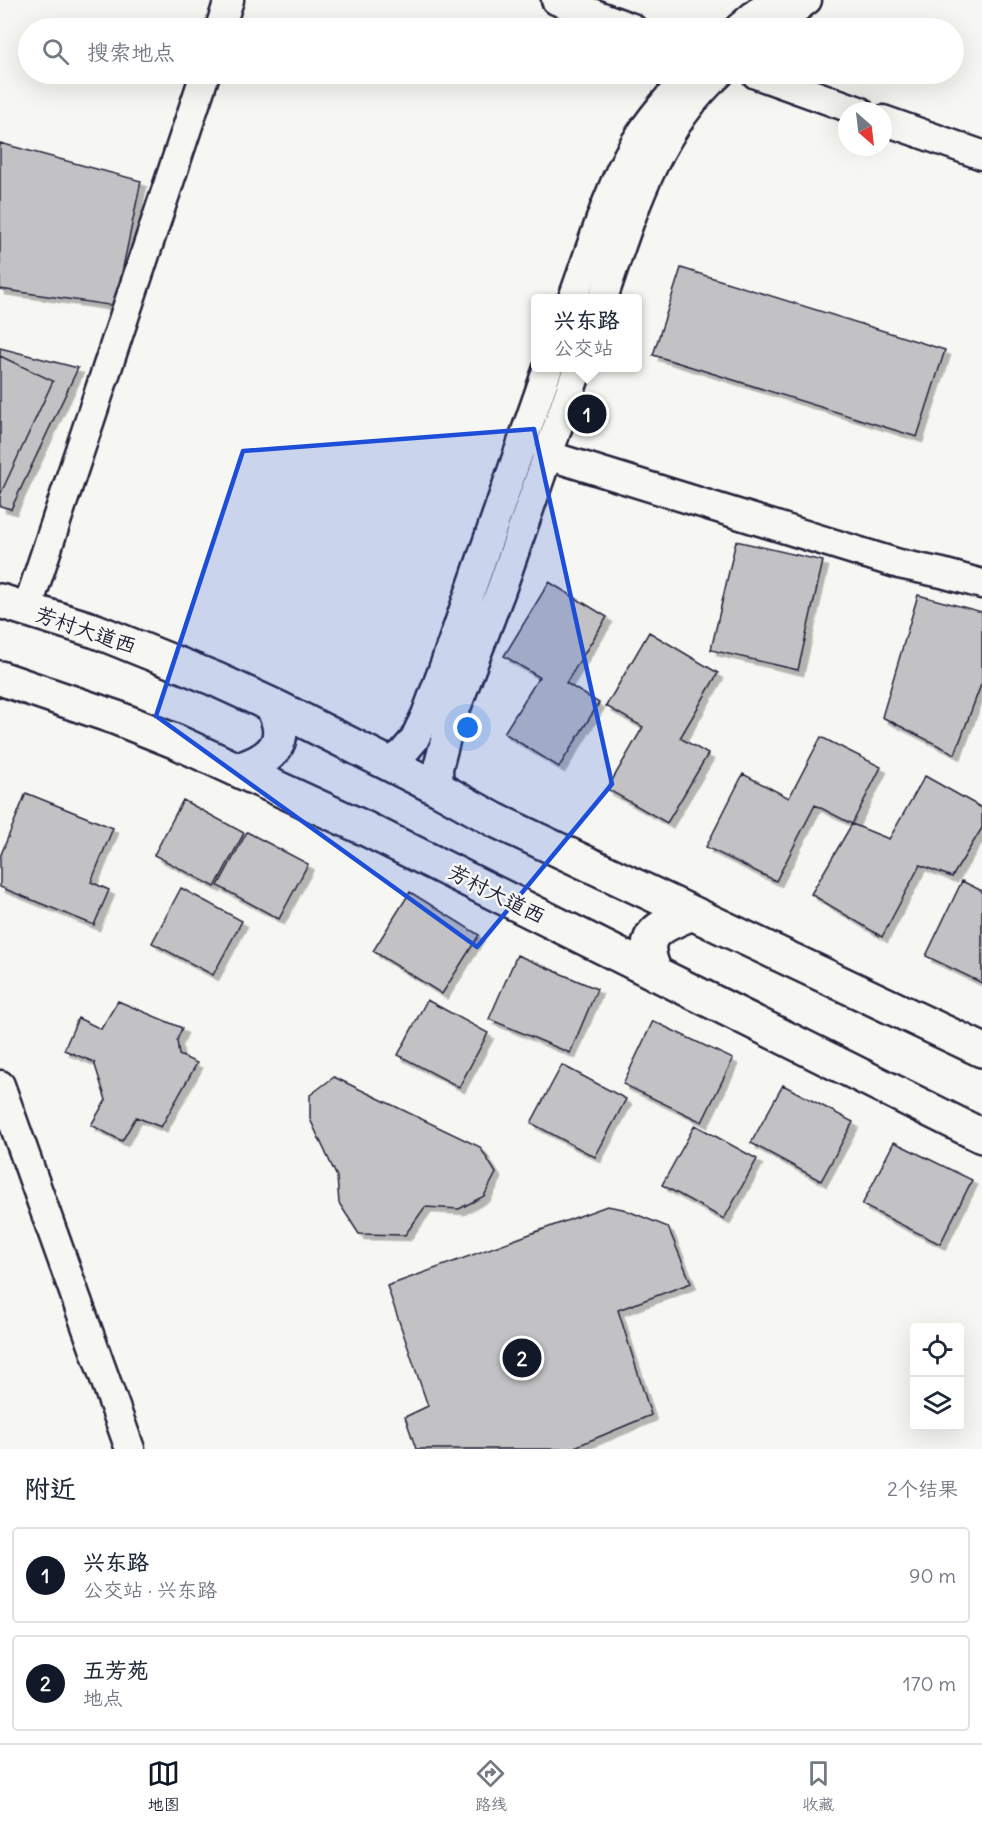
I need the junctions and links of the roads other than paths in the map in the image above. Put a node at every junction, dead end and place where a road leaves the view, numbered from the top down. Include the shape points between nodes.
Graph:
1 (229, 0) edge
2 (556, 0) edge
3 (772, 0) edge
4 (807, 0) edge
5 (223, 18) edge
6 (605, 18) edge
7 (751, 18) edge
8 (784, 18) edge
9 (201, 84) edge
10 (681, 84) edge
11 (710, 84) edge
12 (784, 84) edge
13 (838, 103) edge
14 (892, 123) edge
15 (982, 155) edge
16 (574, 294) edge
17 (604, 294) edge
18 (547, 372) edge
19 (577, 372) edge
20 (547, 455) junction
21 (982, 584) edge
22 (13, 605) edge
23 (0, 678) edge
24 (271, 705) junction
25 (388, 763) junction
26 (238, 770) junction
27 (439, 789) junction
28 (692, 913) junction
29 (656, 974) junction
30 (982, 1050) edge
31 (0, 1085) edge
32 (982, 1136) edge
33 (130, 1449) edge

1 - 5 street
2 - 6 street
3 - 7 street
4 - 8 street
9 - 22 street
10 - 16 street via 634,146 612,191
11 - 17 street via 691,104 662,148 637,201
12 - 13 street
14 - 15 street
18 - 25 street via 426,715 414,740
19 - 20 street
20 - 21 street via 899,564
20 - 27 street via 449,726 438,768
22 - 24 highway, 芳村大道西 via 96,631
23 - 26 highway, 芳村大道西 via 117,718
24 - 25 highway, 芳村大道西
24 - 26 highway via 278,717 277,744 266,758
25 - 27 highway, 芳村大道西
26 - 29 highway, 芳村大道西 via 364,828
27 - 28 highway, 芳村大道西 via 495,820
28 - 29 highway via 653,934 648,954
28 - 30 highway, 芳村大道西
29 - 32 highway, 芳村大道西
31 - 33 street

